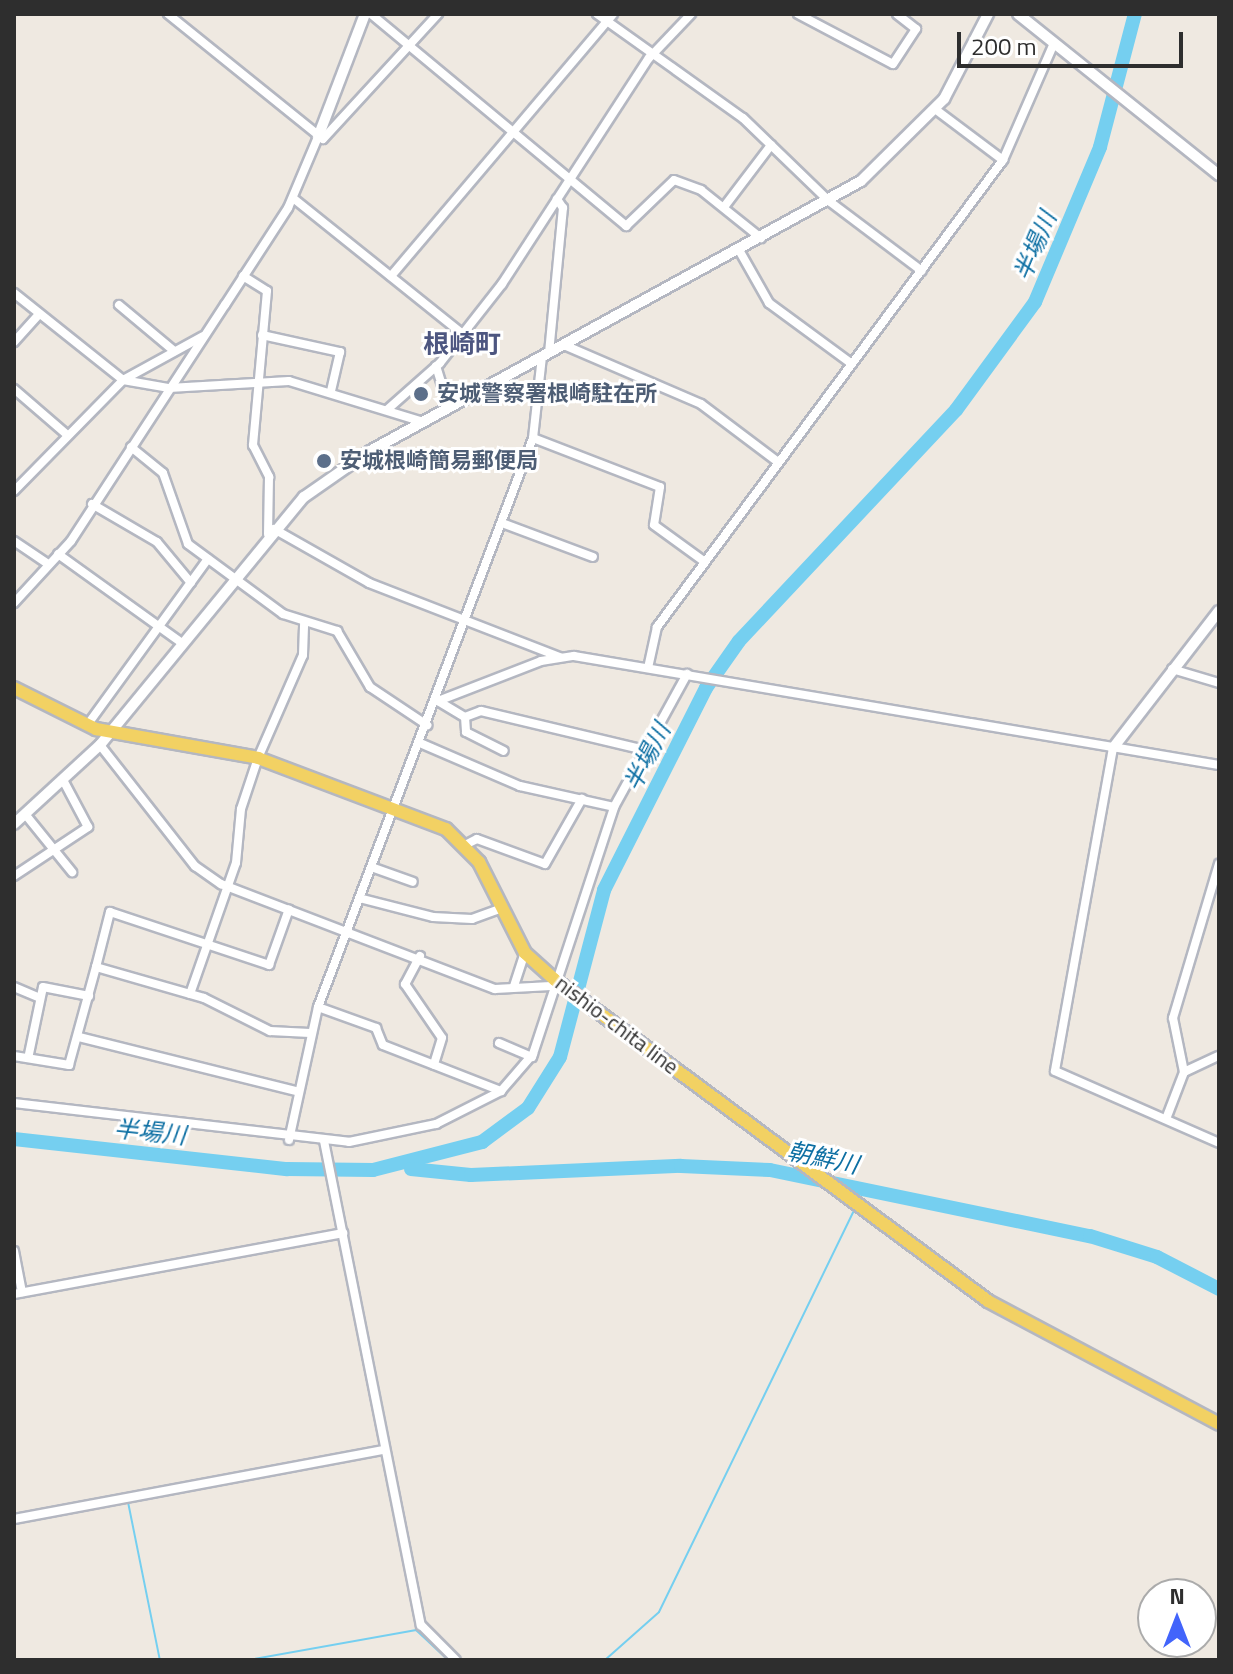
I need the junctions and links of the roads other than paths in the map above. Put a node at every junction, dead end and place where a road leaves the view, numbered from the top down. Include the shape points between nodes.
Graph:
1 (168, 14) edge
2 (368, 14) edge
3 (438, 14) edge
4 (597, 14) edge
5 (613, 14) edge
6 (691, 14) edge
7 (798, 14) edge
8 (897, 14) edge
9 (988, 14) edge
10 (1018, 14) edge
11 (606, 22) junction
12 (1054, 43) junction
13 (409, 47) junction
14 (649, 58) junction
15 (935, 109) junction
16 (509, 134) junction
17 (318, 137) junction
18 (771, 145) junction
19 (1003, 160) junction
20 (1219, 175) edge
21 (568, 183) junction
22 (293, 198) junction
23 (557, 199) junction
24 (829, 201) junction
25 (724, 207) junction
26 (761, 238) junction
27 (739, 250) junction
28 (922, 271) junction
29 (243, 276) junction
30 (391, 276) junction
31 (14, 293) edge
32 (119, 305) dead end
33 (39, 314) junction
34 (463, 334) junction
35 (262, 335) junction
36 (204, 336) junction
37 (14, 342) edge
38 (564, 345) junction
39 (174, 351) junction
40 (545, 355) junction
41 (852, 364) junction
42 (436, 366) junction
43 (123, 380) junction
44 (258, 381) junction
45 (169, 388) junction
46 (14, 389) edge
47 (331, 391) junction
48 (449, 408) junction
49 (388, 409) junction
50 (423, 422) junction
51 (65, 433) junction
52 (533, 438) junction
53 (131, 447) junction
54 (778, 462) junction
55 (14, 491) edge
56 (92, 504) junction
57 (502, 523) junction
58 (270, 531) junction
59 (14, 541) edge
60 (58, 554) junction
61 (593, 557) dead end
62 (208, 559) junction
63 (705, 562) junction
64 (47, 563) junction
65 (234, 578) junction
66 (191, 583) junction
67 (14, 603) edge
68 (1219, 611) edge
69 (304, 623) junction
70 (465, 623) junction
71 (159, 625) junction
72 (182, 643) junction
73 (560, 657) junction
74 (648, 668) junction
75 (1172, 669) junction
76 (690, 674) junction
77 (1219, 683) edge
78 (14, 688) edge
79 (438, 701) junction
80 (465, 717) junction
81 (88, 724) junction
82 (427, 725) junction
83 (112, 732) junction
84 (420, 743) junction
85 (100, 745) junction
86 (1113, 748) junction
87 (641, 749) junction
88 (504, 751) dead end
89 (258, 758) junction
90 (1219, 765) edge
91 (63, 780) junction
92 (582, 799) junction
93 (614, 807) junction
94 (396, 810) junction
95 (25, 814) junction
96 (14, 824) edge
97 (465, 845) junction
98 (52, 850) junction
99 (1219, 864) edge
100 (374, 868) junction
101 (16, 870) edge
102 (72, 872) dead end
103 (413, 882) dead end
104 (228, 887) junction
105 (363, 899) junction
106 (289, 909) junction
107 (500, 909) junction
108 (349, 928) junction
109 (208, 942) junction
110 (525, 953) junction
111 (420, 956) junction
112 (96, 967) junction
113 (557, 984) junction
114 (514, 986) junction
115 (14, 987) edge
116 (190, 994) junction
117 (89, 996) junction
118 (40, 998) junction
119 (318, 1007) junction
120 (310, 1033) junction
121 (79, 1037) junction
122 (499, 1043) dead end
123 (29, 1054) junction
124 (14, 1056) edge
125 (1219, 1056) edge
126 (532, 1057) junction
127 (434, 1065) junction
128 (1184, 1072) junction
129 (296, 1091) junction
130 (501, 1091) junction
131 (14, 1103) edge
132 (1166, 1119) junction
133 (289, 1140) junction
134 (325, 1143) junction
135 (1219, 1143) edge
136 (343, 1233) junction
137 (14, 1251) edge
138 (18, 1293) edge
139 (1219, 1424) edge
140 (384, 1450) junction
141 (14, 1519) edge
142 (456, 1660) edge

1 - 17 street
2 - 13 street
2 - 17 street
3 - 13 street
4 - 11 street
5 - 11 street
6 - 14 street
7 - 8 street via 893,64 916,29
9 - 15 street
10 - 12 street
11 - 14 street
11 - 16 street
12 - 19 street
12 - 20 street
13 - 16 street
13 - 17 street via 335,134
14 - 18 street via 738,114
14 - 21 street
15 - 19 street
15 - 24 street via 881,165
16 - 21 street
16 - 30 street
17 - 22 street
18 - 24 street
18 - 25 street
19 - 28 street
21 - 23 street
21 - 25 street via 628,227 670,180
22 - 29 street
22 - 30 street
23 - 34 street
23 - 40 street via 563,208
24 - 26 street
24 - 28 street
25 - 26 street
26 - 27 street
27 - 38 street
27 - 41 street via 769,303
28 - 41 street
29 - 35 street via 267,291
29 - 36 street
30 - 34 street
31 - 33 street
32 - 39 street
33 - 37 street
33 - 43 street
34 - 42 street
35 - 44 street
35 - 47 street via 340,352
36 - 39 street
36 - 45 street
38 - 40 street
38 - 54 street via 701,404
39 - 43 street
40 - 48 street
40 - 52 street
41 - 54 street
42 - 48 street
42 - 49 street
43 - 45 street
43 - 51 street
44 - 45 street
44 - 47 street
44 - 58 street via 253,445 269,477
45 - 53 street
46 - 51 street
47 - 49 street
48 - 50 street
49 - 50 street
50 - 58 street via 327,479
51 - 55 street
52 - 57 street
52 - 63 street via 660,487 654,525
53 - 56 street
53 - 62 street via 163,473 182,538
54 - 63 street
56 - 60 street
56 - 66 street via 157,542
57 - 61 street
57 - 70 street
58 - 65 street
58 - 70 street via 369,583
59 - 64 street
60 - 64 street
60 - 71 street
62 - 65 street
62 - 66 street
63 - 74 street via 655,630
64 - 67 street
65 - 69 street
65 - 72 street
66 - 71 street
68 - 75 street
69 - 82 street via 337,631 370,687
69 - 89 street via 303,655
70 - 73 street
70 - 79 street
71 - 72 street
71 - 81 street
72 - 83 street
73 - 74 street
73 - 79 street
74 - 76 street
75 - 77 street
75 - 86 street
76 - 86 street
76 - 87 street
78 - 81 main road, nishio-chita line
79 - 80 street
79 - 82 street
80 - 87 street via 481,711
80 - 88 street via 466,732
81 - 83 main road, nishio-chita line
82 - 84 street
83 - 85 street
83 - 89 main road, nishio-chita line
84 - 92 street via 520,786
84 - 94 street
85 - 91 street
85 - 104 street via 195,866
86 - 90 street
86 - 132 street via 1055,1071
87 - 93 street
89 - 94 main road, nishio-chita line
89 - 104 street
91 - 95 street
91 - 98 street via 88,827
92 - 93 street
92 - 97 street via 545,864 477,839
93 - 113 street
94 - 97 main road, nishio-chita line via 446,829
94 - 100 street
95 - 96 street
95 - 98 street
97 - 107 main road, nishio-chita line
98 - 101 street
98 - 102 street
99 - 128 street via 1173,1018
100 - 103 street
100 - 105 street
104 - 106 street
104 - 109 street
105 - 107 street via 433,917 472,919
105 - 108 street
106 - 108 street
106 - 109 street via 269,965
107 - 110 main road, nishio-chita line
108 - 111 street
108 - 119 street
109 - 112 street via 110,912
109 - 116 street
110 - 113 main road, nishio-chita line
110 - 114 street
111 - 114 street via 495,989
111 - 127 street via 405,984 442,1038
112 - 116 street
112 - 117 street
113 - 114 street
113 - 126 street
113 - 139 main road, nishio-chita line via 1012,1316
115 - 118 street
116 - 120 street via 270,1031
117 - 118 street via 43,987
117 - 121 street
118 - 123 street
119 - 120 street
119 - 127 street via 376,1028 383,1045
120 - 129 street
121 - 123 street via 66,1067
121 - 129 street
122 - 126 street
123 - 124 street
125 - 128 street
126 - 130 street
127 - 130 street
128 - 132 street
129 - 133 street
130 - 134 street via 416,1130
131 - 133 street
132 - 135 street
133 - 134 street
134 - 136 street
136 - 138 street
136 - 140 street
137 - 138 street
140 - 141 street
140 - 142 street via 421,1625

